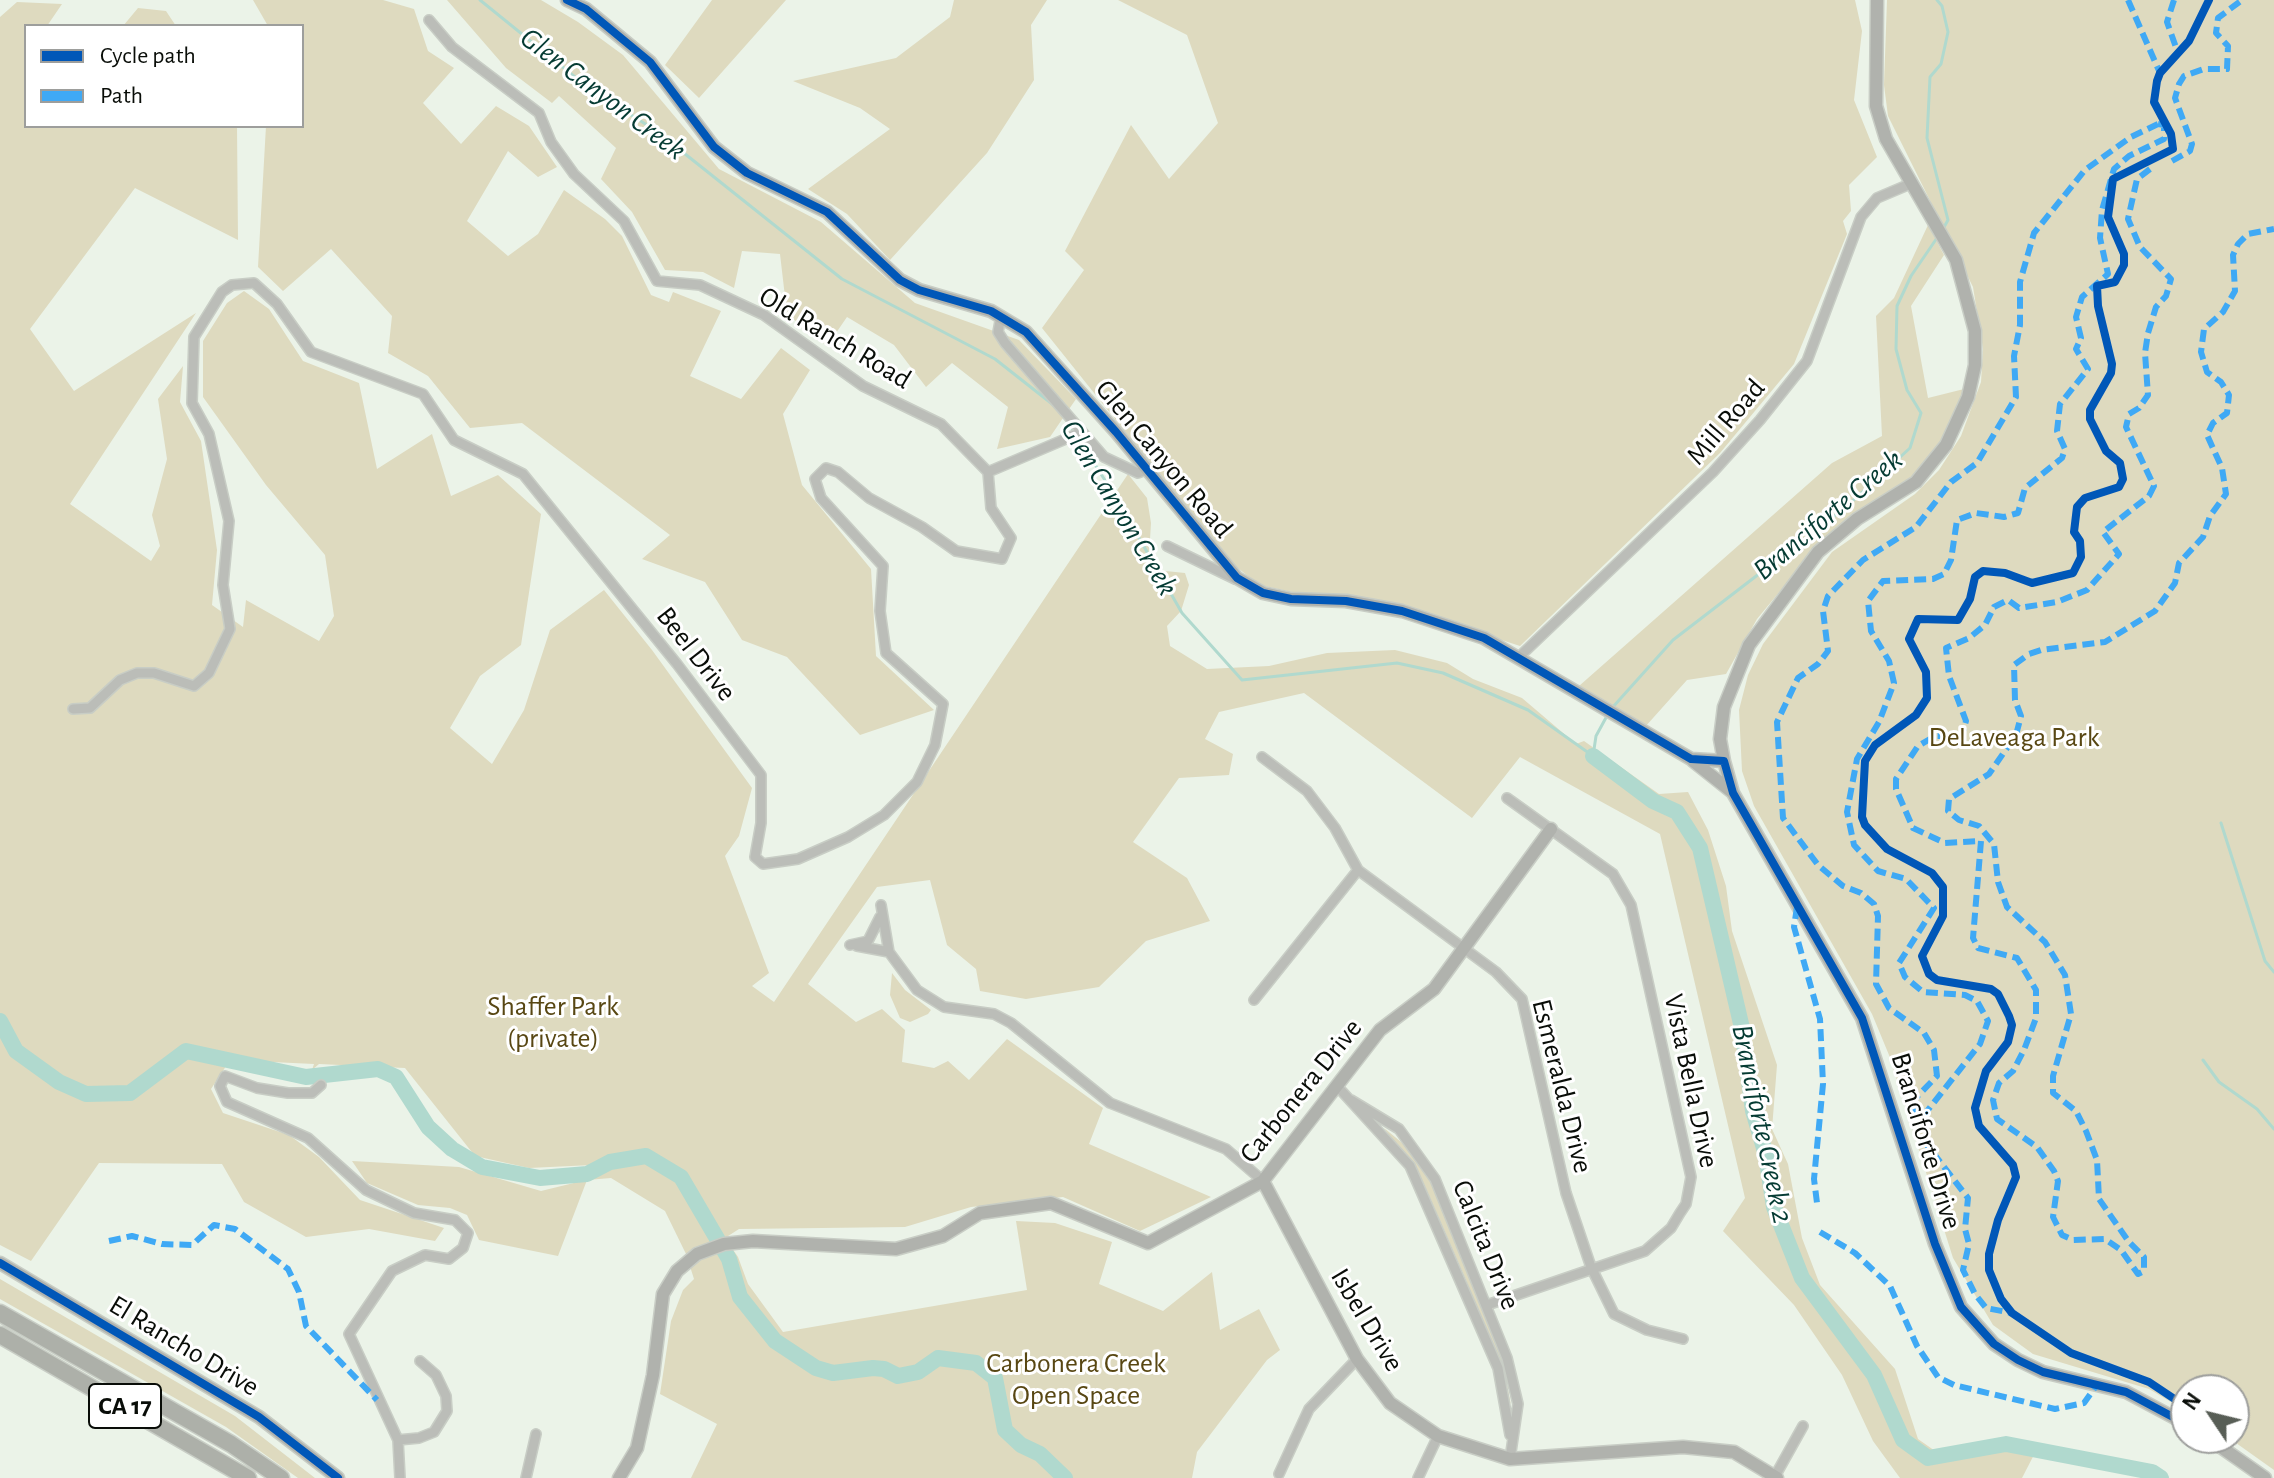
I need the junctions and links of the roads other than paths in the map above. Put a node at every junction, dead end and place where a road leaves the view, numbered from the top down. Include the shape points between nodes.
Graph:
1 (567, 0) edge
2 (1877, 0) edge
3 (429, 20) dead end
4 (1910, 184) junction
5 (1001, 316) junction
6 (1078, 428) junction
7 (1146, 470) junction
8 (988, 472) junction
9 (1167, 546) dead end
10 (1263, 593) junction
11 (1519, 657) junction
12 (73, 709) dead end
13 (1720, 739) junction
14 (1262, 757) dead end
15 (1691, 759) junction
16 (1724, 761) junction
17 (1733, 793) junction
18 (1507, 798) dead end
19 (1551, 829) junction
20 (1358, 870) junction
21 (1466, 950) junction
22 (889, 952) junction
23 (1254, 1000) dead end
24 (321, 1085) dead end
25 (1337, 1086) junction
26 (1351, 1100) junction
27 (1263, 1181) junction
28 (0, 1263) edge
29 (1591, 1267) junction
30 (1487, 1305) junction
31 (0, 1313) edge
32 (0, 1335) edge
33 (1683, 1339) dead end
34 (1357, 1359) junction
35 (420, 1361) dead end
36 (2170, 1415) edge
37 (1803, 1426) dead end
38 (536, 1434) dead end
39 (1438, 1436) junction
40 (398, 1440) junction
41 (1512, 1442) junction
42 (2231, 1454) edge
43 (1510, 1459) junction
44 (1279, 1474) dead end
45 (248, 1478) edge
46 (281, 1478) edge
47 (338, 1478) edge
48 (400, 1478) edge
49 (526, 1478) edge
50 (619, 1478) edge
51 (1418, 1478) edge
52 (1776, 1478) edge
53 (2265, 1478) edge

1 - 5 street, Glen Canyon Road via 586,9 650,62 714,147 747,173 827,212 900,280
2 - 4 street, Branciforte Drive via 1876,106 1886,139
3 - 8 street, Old Ranch Road via 452,47 539,113 551,142 574,174 624,221 657,281 700,285 764,315 863,386 941,424
4 - 11 street, Mill Road via 1877,198 1861,217 1807,361 1760,420 1713,472
4 - 13 street, Branciforte Drive via 1956,260 1975,331 1968,397 1946,445 1916,482 1857,519 1818,552 1790,589 1738,665
5 - 6 street via 998,332 1005,343
5 - 7 street, Glen Canyon Road via 1026,332
6 - 7 street via 1104,457 1138,473
6 - 8 street via 1071,437
7 - 10 street, Glen Canyon Road via 1216,556 1237,578
8 - 12 street, Beel Drive via 991,508 1011,538 1002,559 956,551 869,498 838,472 826,468 815,479 821,498 883,566 880,611 886,653 943,704 935,745 917,782 884,815 798,859 763,864 755,857 761,775 523,474 454,440 423,394 311,352 277,304 254,283 232,285 194,337 192,403 209,434 229,521 223,585 230,629 209,673 194,686 137,673 120,680 90,708
9 - 10 street
10 - 11 street, Glen Canyon Road via 1402,611 1484,638
11 - 15 street, Glen Canyon Road
13 - 15 street via 1704,757
13 - 16 street, Branciforte Drive
14 - 20 street, Esmeralda Drive via 1307,791
15 - 16 street, Glen Canyon Road
15 - 17 street
16 - 17 street, Branciforte Drive
17 - 36 street, Branciforte Drive via 1862,1018 1935,1244 1961,1307 1994,1344 2018,1360 2126,1392
18 - 19 street, Vista Bella Drive
19 - 21 street, Carbonera Drive
19 - 29 street, Vista Bella Drive via 1613,874 1631,905 1691,1177 1686,1204 1671,1228 1645,1251
20 - 21 street, Esmeralda Drive
20 - 23 street
21 - 25 street, Carbonera Drive via 1434,989 1380,1030
21 - 29 street, Esmeralda Drive via 1522,999 1566,1193
22 - 22 street via 883,928 881,905 868,941 850,945
22 - 27 street, Isbel Drive via 917,990 944,1007 994,1014 1011,1023 1110,1103 1226,1149
24 - 40 street via 312,1093 288,1093 225,1076 220,1086 227,1102 308,1138 366,1190 414,1213 455,1220 468,1233 463,1248 449,1259 425,1255 392,1271 349,1334
25 - 26 street, Calcita Drive
25 - 27 street, Carbonera Drive
26 - 30 street, Calcita Drive via 1399,1129 1435,1179
26 - 41 street, Calcita Drive via 1410,1166 1498,1368
27 - 34 street, Isbel Drive
27 - 50 street, Carbonera Drive via 1148,1243 1051,1203 980,1213 943,1236 896,1249 753,1241 697,1254 677,1271 663,1294 637,1448
28 - 47 street, El Rancho Drive via 259,1417
29 - 30 street, Vista Bella Drive
29 - 33 street, Esmeralda Drive via 1614,1314
30 - 41 street, Calcita Drive via 1518,1404
31 - 46 highway, CA 17 via 231,1444
32 - 45 highway, CA 17
34 - 39 street, Isbel Drive via 1390,1403
34 - 44 street via 1309,1409
35 - 40 street via 436,1375 447,1411 434,1432
37 - 52 street
38 - 49 street
39 - 43 street, Isbel Drive
39 - 51 street
40 - 48 street
41 - 43 street, Calcita Drive
42 - 53 street
43 - 52 street, Isbel Drive via 1683,1447 1734,1452

